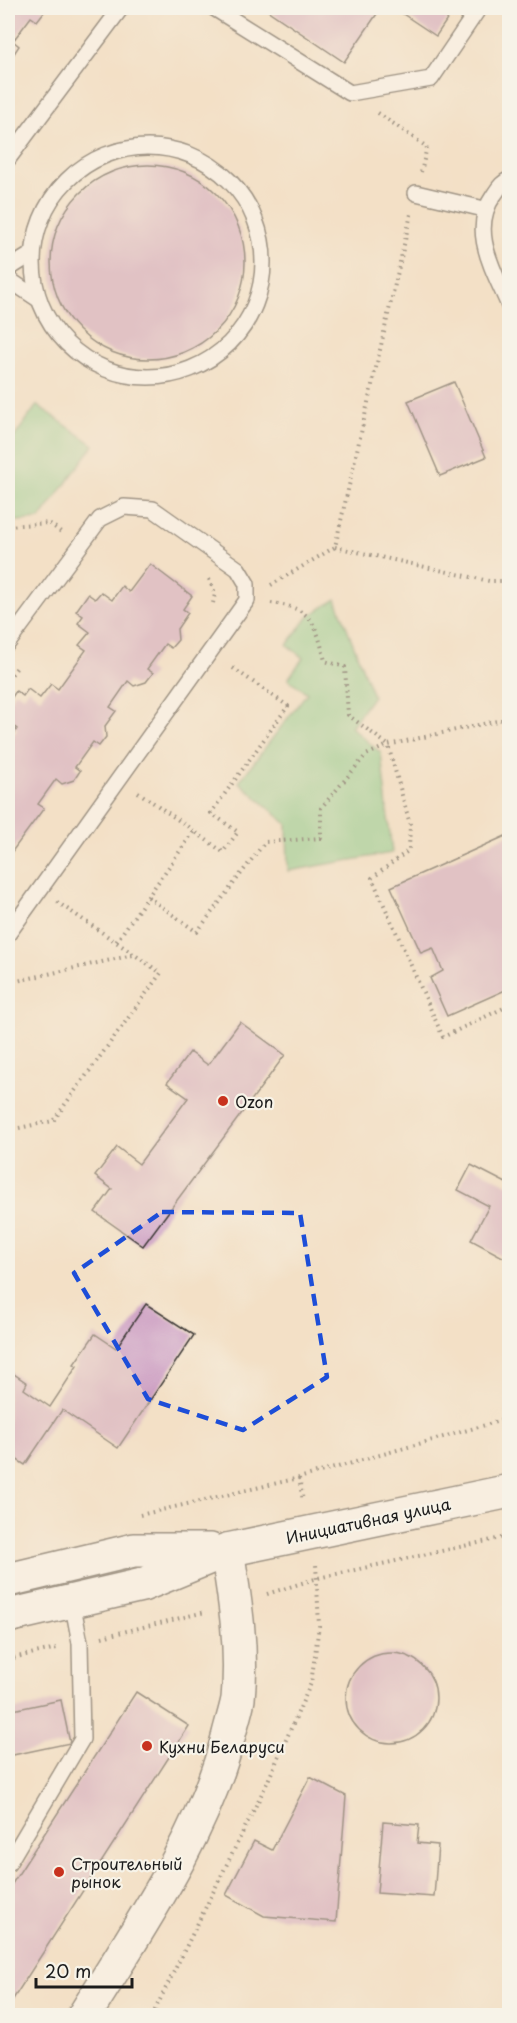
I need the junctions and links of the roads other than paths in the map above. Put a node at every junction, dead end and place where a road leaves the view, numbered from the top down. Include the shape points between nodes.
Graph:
1 (121, 8) edge
2 (214, 8) edge
3 (479, 8) edge
4 (8, 159) edge
5 (510, 179) edge
6 (416, 193) road end
7 (484, 209) junction
8 (32, 254) junction
9 (8, 269) edge
10 (8, 279) edge
11 (38, 299) junction
12 (510, 308) edge
13 (8, 643) edge
14 (8, 934) edge
15 (510, 1491) edge
16 (227, 1550) junction
17 (8, 1580) edge
18 (72, 1601) junction
19 (8, 1616) edge
20 (8, 1864) edge
21 (84, 2016) edge

1 - 4 lane
2 - 3 lane via 350,93 431,79
5 - 7 lane via 503,182
6 - 7 lane
7 - 12 lane via 483,243
8 - 9 lane
8 - 11 lane
8 - 11 lane via 44,211 72,175 111,152 157,147 201,159 236,186 259,226 264,271 252,314 225,350 185,372 140,378 96,366 61,339
10 - 11 lane
13 - 14 lane via 100,519 124,507 153,509 237,569 247,584 247,600
15 - 16 main road, Инициативная улица
16 - 17 main road, Инициативная улица via 134,1550
16 - 18 main road, Инициативная улица via 142,1585
16 - 21 main road via 241,1657 224,1754 202,1812 168,1876
18 - 19 main road, Инициативная улица
18 - 20 lane via 80,1643 82,1739

